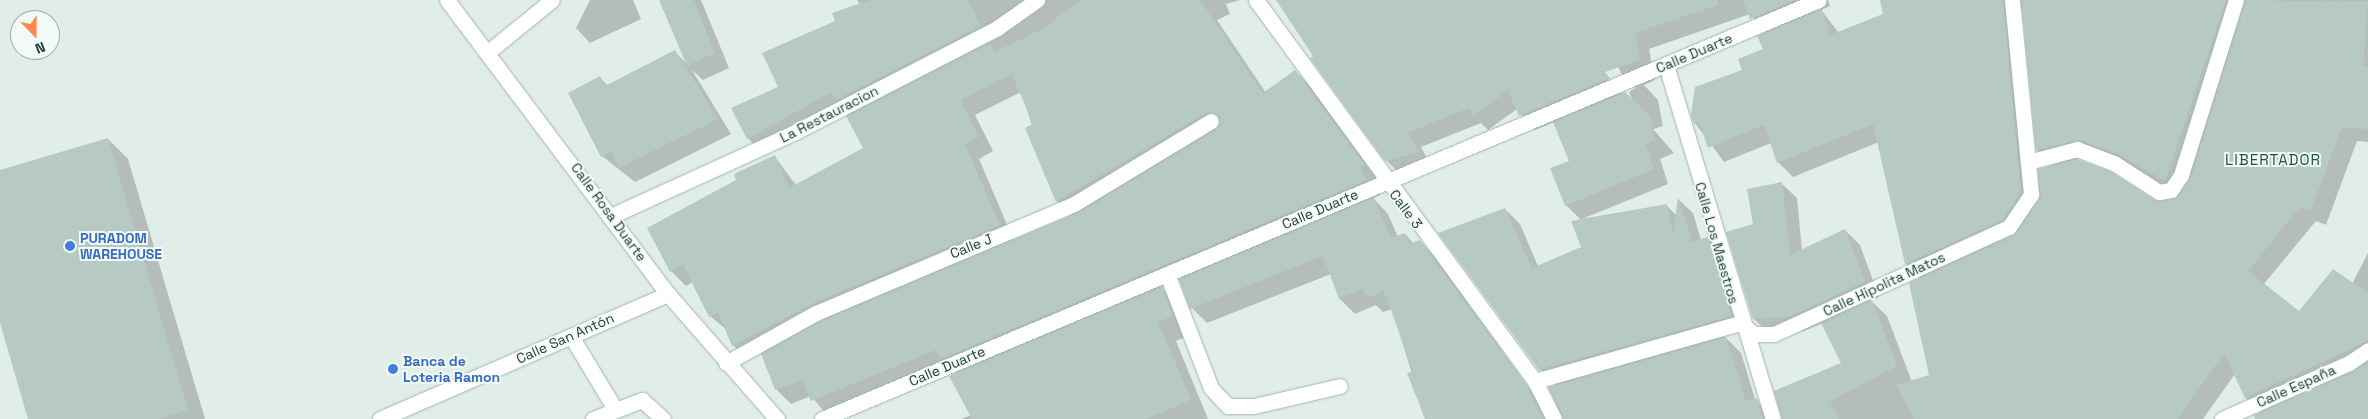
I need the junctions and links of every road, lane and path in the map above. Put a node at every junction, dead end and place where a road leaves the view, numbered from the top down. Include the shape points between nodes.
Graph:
1 (447, 0) edge
2 (552, 0) edge
3 (1037, 0) edge
4 (1256, 0) edge
5 (1819, 0) edge
6 (2012, 0) edge
7 (2236, 0) edge
8 (1797, 4) edge
9 (488, 52) junction
10 (1666, 65) junction
11 (1211, 121) dead end
12 (2028, 162) junction
13 (1386, 182) junction
14 (613, 215) junction
15 (1167, 274) junction
16 (668, 294) junction
17 (1740, 323) junction
18 (571, 336) junction
19 (2368, 350) edge
20 (726, 363) junction
21 (1535, 382) junction
22 (1340, 386) dead end
23 (615, 409) junction
24 (380, 419) edge
25 (592, 419) edge
26 (663, 419) edge
27 (777, 419) edge
28 (822, 419) edge
29 (1554, 419) edge
30 (1773, 419) edge
31 (2222, 419) edge

1 - 9 street, Calle Rosa Duarte
2 - 9 street
3 - 14 street, La Restauracion via 997,28 795,132
4 - 13 street, Calle 3
5 - 8 street, Calle Duarte
6 - 12 street, Calle Hipolita Matos
7 - 12 street via 2181,175 2171,190 2160,192 2114,163 2077,149
8 - 10 street, Calle Duarte
9 - 14 street, Calle Rosa Duarte
10 - 13 street, Calle Duarte
10 - 17 street, Calle Los Maestros
11 - 20 street, Calle J via 1074,204 816,313
12 - 17 street, Calle Hipolita Matos via 2031,194 2009,227 1774,334 1754,334
13 - 15 street, Calle Duarte
13 - 21 street, Calle 3
14 - 16 street, Calle Rosa Duarte
15 - 22 street via 1211,388 1228,406 1254,406
15 - 28 street, Calle Duarte
16 - 18 street, Calle San Antón
16 - 20 street, Calle Rosa Duarte
17 - 21 street
17 - 30 street, Calle Los Maestros
18 - 23 street
18 - 24 street, Calle San Antón
19 - 31 street, Calle España via 2349,363
20 - 27 street, Calle Rosa Duarte
21 - 29 street, Calle 3
23 - 25 street
23 - 26 street via 642,400

